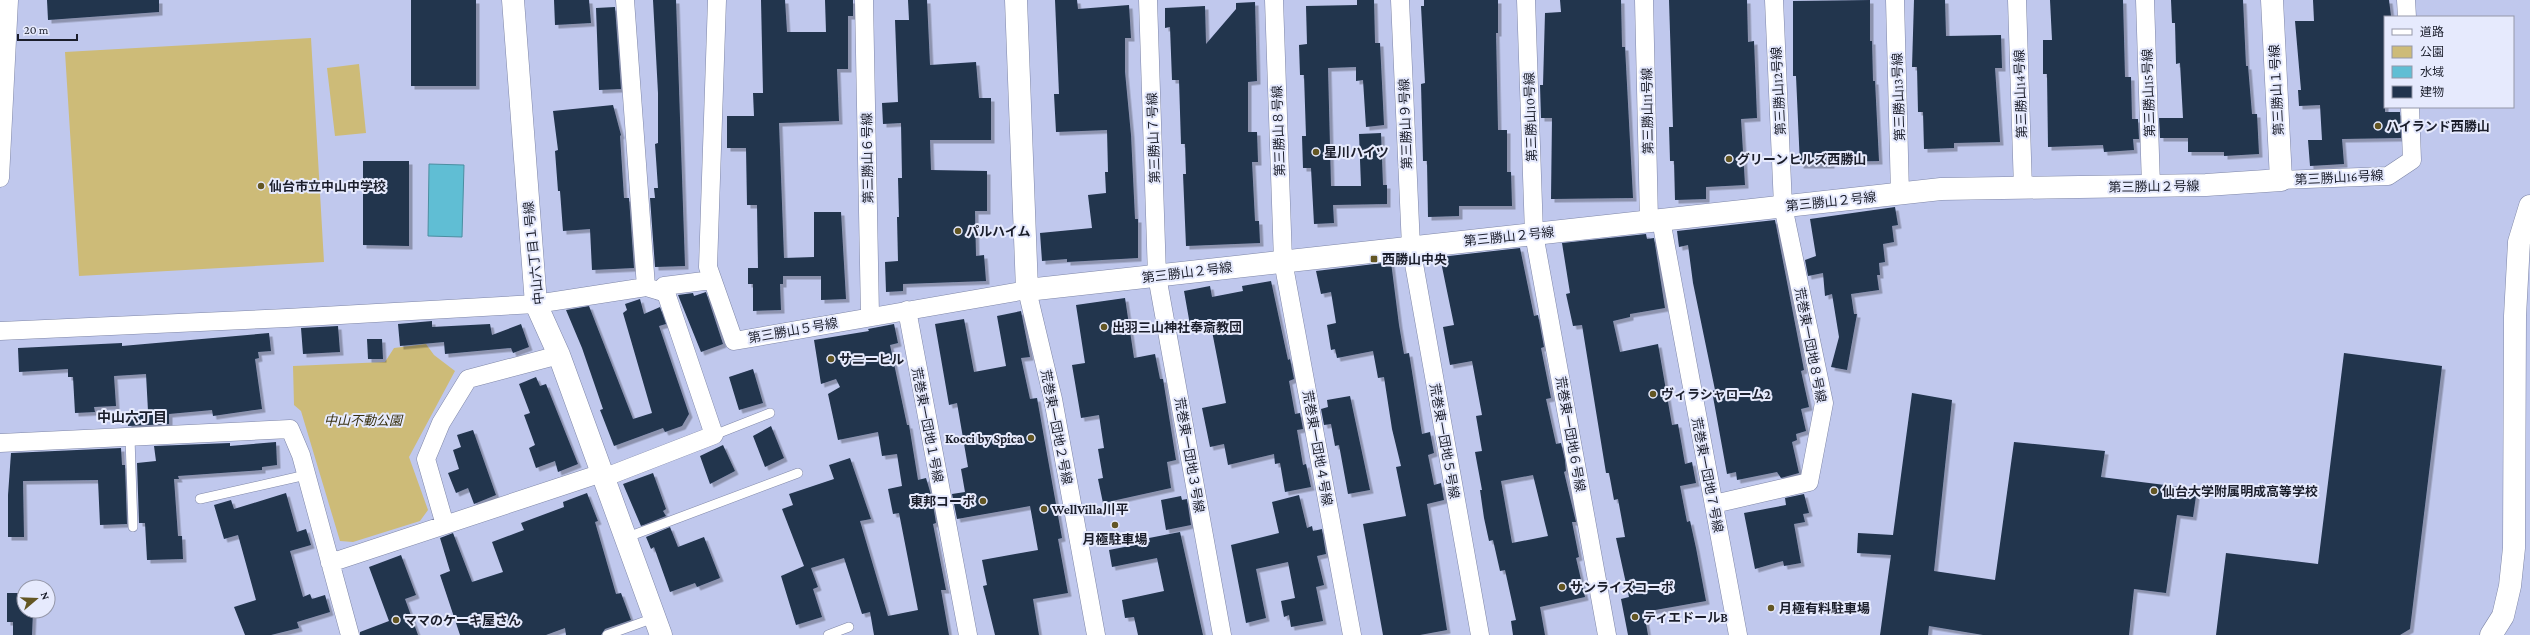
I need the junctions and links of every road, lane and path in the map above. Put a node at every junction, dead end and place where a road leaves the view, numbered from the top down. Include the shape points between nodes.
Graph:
1 (513, 0) edge
2 (625, 0) edge
3 (717, 0) edge
4 (864, 0) edge
5 (1016, 0) edge
6 (1148, 0) edge
7 (1274, 0) edge
8 (1400, 0) edge
9 (1526, 0) edge
10 (1644, 0) edge
11 (1774, 0) edge
12 (1895, 0) edge
13 (2017, 0) edge
14 (2145, 0) edge
15 (2272, 0) edge
16 (2406, 0) edge
17 (6, 3) edge
18 (2407, 16) edge
19 (2410, 108) edge
20 (1, 124) edge
21 (0, 178) edge
22 (2281, 180) junction
23 (2151, 186) junction
24 (2024, 189) junction
25 (1900, 194) junction
26 (1783, 206) junction
27 (2530, 206) edge
28 (1655, 220) junction
29 (1534, 234) junction
30 (1411, 247) junction
31 (1283, 261) junction
32 (1157, 276) junction
33 (712, 280) junction
34 (653, 289) junction
35 (1027, 290) junction
36 (536, 304) junction
37 (907, 310) junction
38 (870, 316) junction
39 (0, 332) edge
40 (559, 355) junction
41 (770, 413) dead end
42 (714, 435) junction
43 (130, 438) junction
44 (0, 443) edge
45 (798, 473) dead end
46 (306, 474) junction
47 (603, 475) junction
48 (200, 499) dead end
49 (1714, 504) junction
50 (445, 525) junction
51 (133, 528) dead end
52 (625, 538) junction
53 (330, 563) junction
54 (657, 626) edge
55 (849, 627) dead end
56 (350, 635) edge
57 (607, 635) edge
58 (828, 635) edge
59 (968, 635) edge
60 (1096, 635) edge
61 (1222, 635) edge
62 (1352, 635) edge
63 (1480, 635) edge
64 (1607, 635) edge
65 (1738, 635) edge
66 (2491, 635) edge

1 - 36 street, 中山六丁目１号線
2 - 34 street
3 - 33 street, 第三勝山５号線 via 708,267
4 - 38 street, 第三勝山６号線
5 - 35 street
6 - 32 street, 第三勝山７号線
7 - 31 street, 第三勝山８号線
8 - 30 street, 第三勝山９号線
9 - 29 street, 第三勝山10号線
10 - 28 street, 第三勝山11号線
11 - 26 street, 第三勝山12号線
12 - 25 street, 第三勝山13号線
13 - 24 street, 第三勝山14号線
14 - 23 street, 第三勝山15号線
15 - 22 street, 第三勝山１号線
16 - 18 street
17 - 20 street
19 - 22 street, 第三勝山16号線 via 2412,160 2388,176
20 - 21 street
22 - 23 street, 第三勝山２号線
23 - 24 street, 第三勝山２号線
24 - 25 street, 第三勝山２号線 via 1941,189
25 - 26 street, 第三勝山２号線
26 - 28 street, 第三勝山２号線
26 - 49 street, 荒巻東一団地８号線 via 1824,403 1809,482
27 - 66 street via 2519,242 2515,316 2514,548 2504,616
28 - 29 street, 第三勝山２号線
28 - 49 street, 荒巻東一団地７号線
29 - 30 street, 第三勝山２号線
29 - 64 street, 荒巻東一団地６号線
30 - 31 street, 第三勝山２号線
30 - 63 street, 荒巻東一団地５号線
31 - 32 street, 第三勝山２号線
31 - 62 street, 荒巻東一団地４号線
32 - 35 street, 第三勝山２号線
32 - 61 street, 荒巻東一団地３号線
33 - 34 street
33 - 38 street, 第三勝山５号線 via 734,341
34 - 36 street
34 - 42 street via 666,294
35 - 37 street, 第三勝山５号線
35 - 60 street, 荒巻東一団地２号線 via 1053,399
36 - 39 street
36 - 40 street, 中山六丁目１号線
37 - 38 street, 第三勝山５号線
37 - 59 street, 荒巻東一団地１号線
40 - 47 street, 中山六丁目１号線
40 - 50 street via 468,379 441,423 426,459
41 - 42 lane
42 - 47 street
43 - 44 street
43 - 46 street via 290,429
43 - 51 lane
45 - 52 lane
46 - 48 lane
46 - 53 street
47 - 50 street
47 - 52 street, 中山六丁目１号線
49 - 65 street, 荒巻東一団地７号線
50 - 53 street
52 - 54 street, 中山六丁目１号線
53 - 56 street
54 - 57 lane
55 - 58 lane

